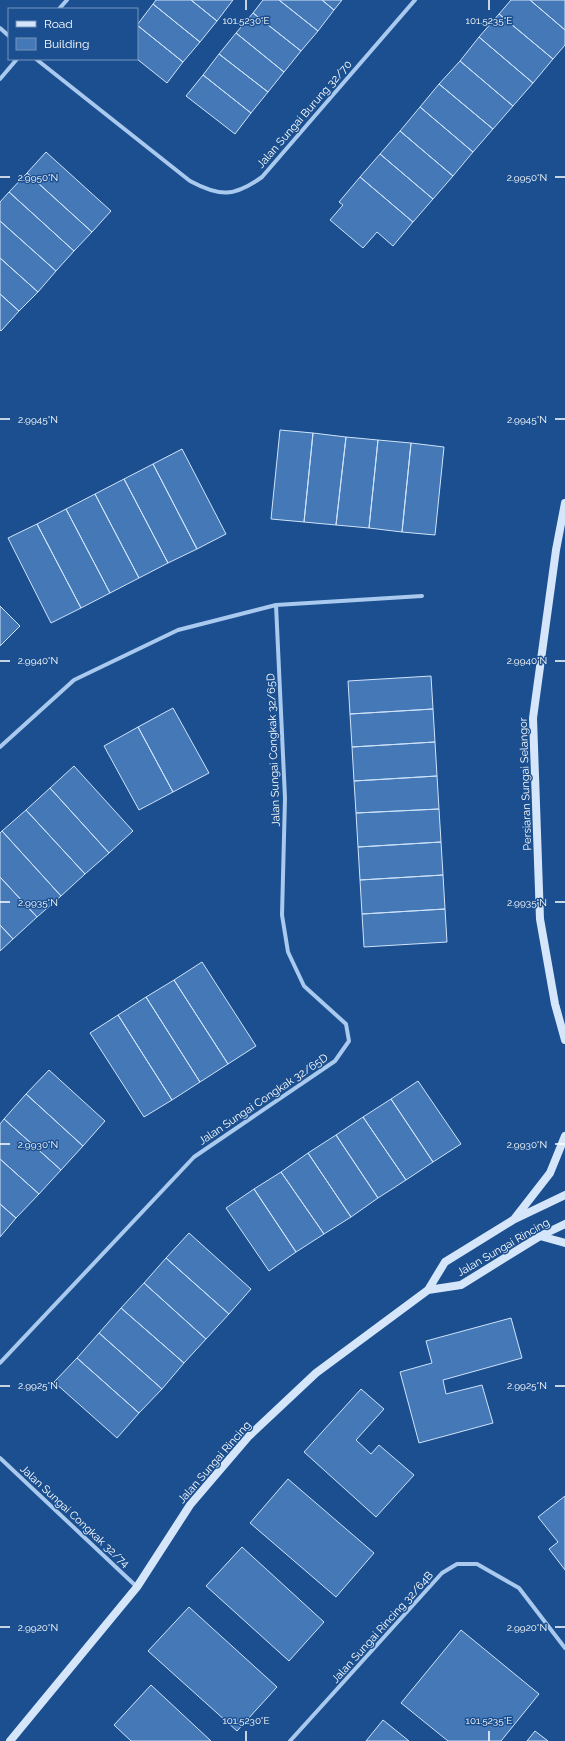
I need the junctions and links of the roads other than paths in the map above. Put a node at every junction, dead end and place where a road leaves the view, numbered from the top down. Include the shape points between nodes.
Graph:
1 (66, 0) edge
2 (415, 0) edge
3 (60, 8) edge
4 (0, 28) edge
5 (8, 35) edge
6 (15, 60) edge
7 (37, 60) edge
8 (0, 78) edge
9 (565, 503) edge
10 (422, 596) dead end
11 (276, 605) junction
12 (0, 747) edge
13 (565, 1040) edge
14 (565, 1136) edge
15 (565, 1195) edge
16 (513, 1220) junction
17 (565, 1224) edge
18 (540, 1236) junction
19 (565, 1243) edge
20 (428, 1290) junction
21 (0, 1363) edge
22 (0, 1458) edge
23 (137, 1587) junction
24 (565, 1648) edge
25 (10, 1741) edge
26 (290, 1741) edge

1 - 3 street
2 - 7 street, Jalan Sungai Burung 32/70 via 262,177 246,188 231,193 208,191 190,181
4 - 5 street
6 - 8 street
9 - 13 street, Persiaran Sungai Selangor via 533,718 540,919 555,1004
10 - 11 street
11 - 12 street via 178,630 74,680
11 - 21 street, Jalan Sungai Congkak 32/65D via 285,798 282,914 288,952 304,986 346,1024 349,1041 335,1061 194,1157
14 - 16 street via 550,1173
15 - 16 street, Jalan Sungai Rincing
16 - 20 street, Jalan Sungai Rincing via 445,1262
17 - 18 street, Jalan Sungai Rincing
18 - 19 street
18 - 20 street, Jalan Sungai Rincing via 460,1285
20 - 23 street, Jalan Sungai Rincing via 316,1373 249,1436 190,1505
22 - 23 street, Jalan Sungai Congkak 32/74
23 - 25 street, Jalan Sungai Rincing
24 - 26 street, Jalan Sungai Rincing 32/64B via 519,1588 477,1564 457,1564 442,1573

